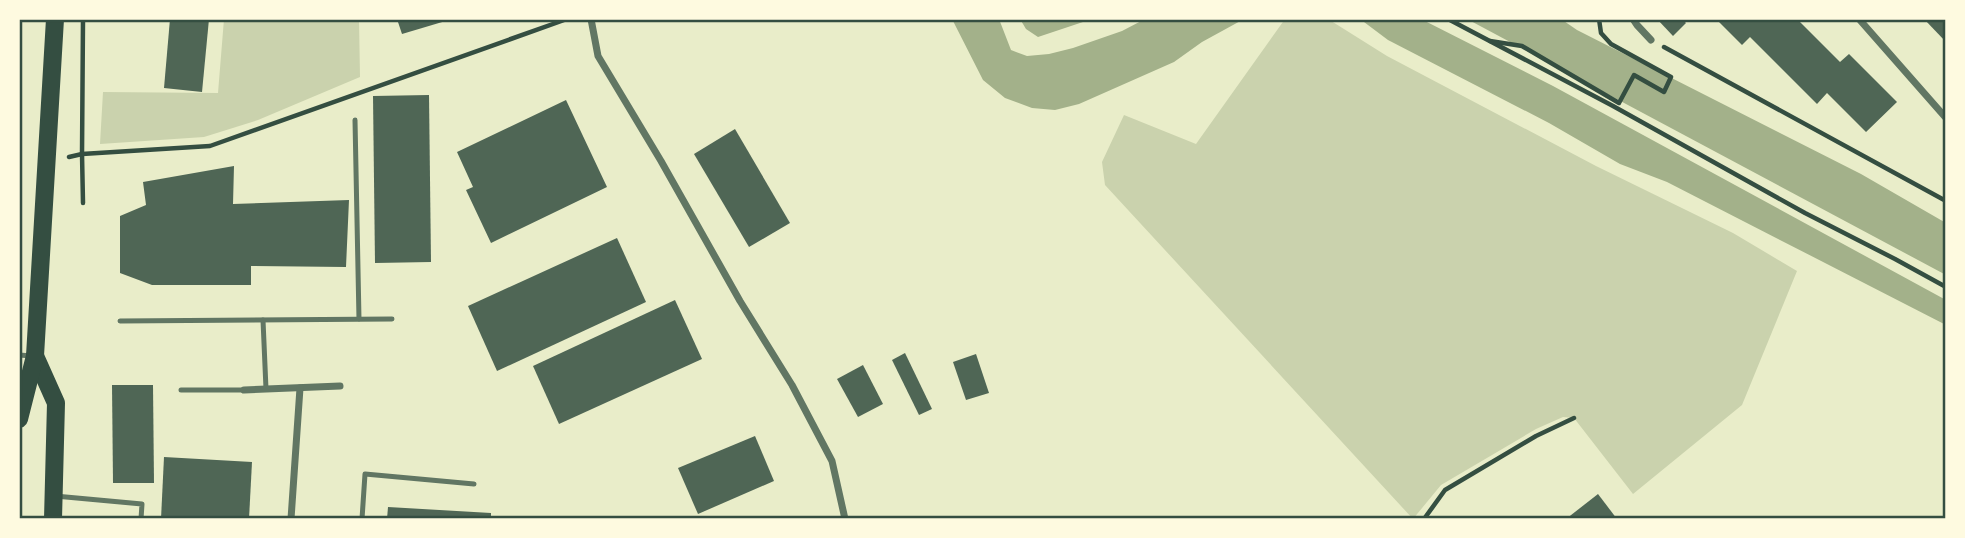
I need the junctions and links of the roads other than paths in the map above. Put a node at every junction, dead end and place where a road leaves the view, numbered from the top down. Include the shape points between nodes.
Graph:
1 (55, 19) edge
2 (591, 19) edge
3 (1633, 19) edge
4 (1858, 19) edge
5 (1651, 40) road end
6 (1946, 118) edge
7 (355, 120) dead end
8 (392, 318) dead end
9 (359, 319) junction
10 (263, 320) junction
11 (120, 321) dead end
12 (27, 355) edge
13 (340, 386) dead end
14 (300, 388) junction
15 (266, 389) junction
16 (181, 390) dead end
17 (244, 390) joint
18 (19, 419) edge
19 (474, 484) dead end
20 (54, 496) junction
21 (53, 519) edge
22 (141, 519) edge
23 (291, 519) edge
24 (362, 519) edge
25 (845, 519) edge

1 - 12 main road
2 - 25 street via 598,56 832,461
3 - 5 street
4 - 6 street
7 - 9 lane
8 - 9 lane
9 - 10 lane
10 - 11 lane
10 - 15 lane
12 - 18 main road
12 - 20 main road via 56,403
13 - 14 street
14 - 15 street
14 - 23 street
15 - 17 street
16 - 17 lane
19 - 24 lane via 365,474
20 - 21 main road
20 - 22 lane via 142,504

